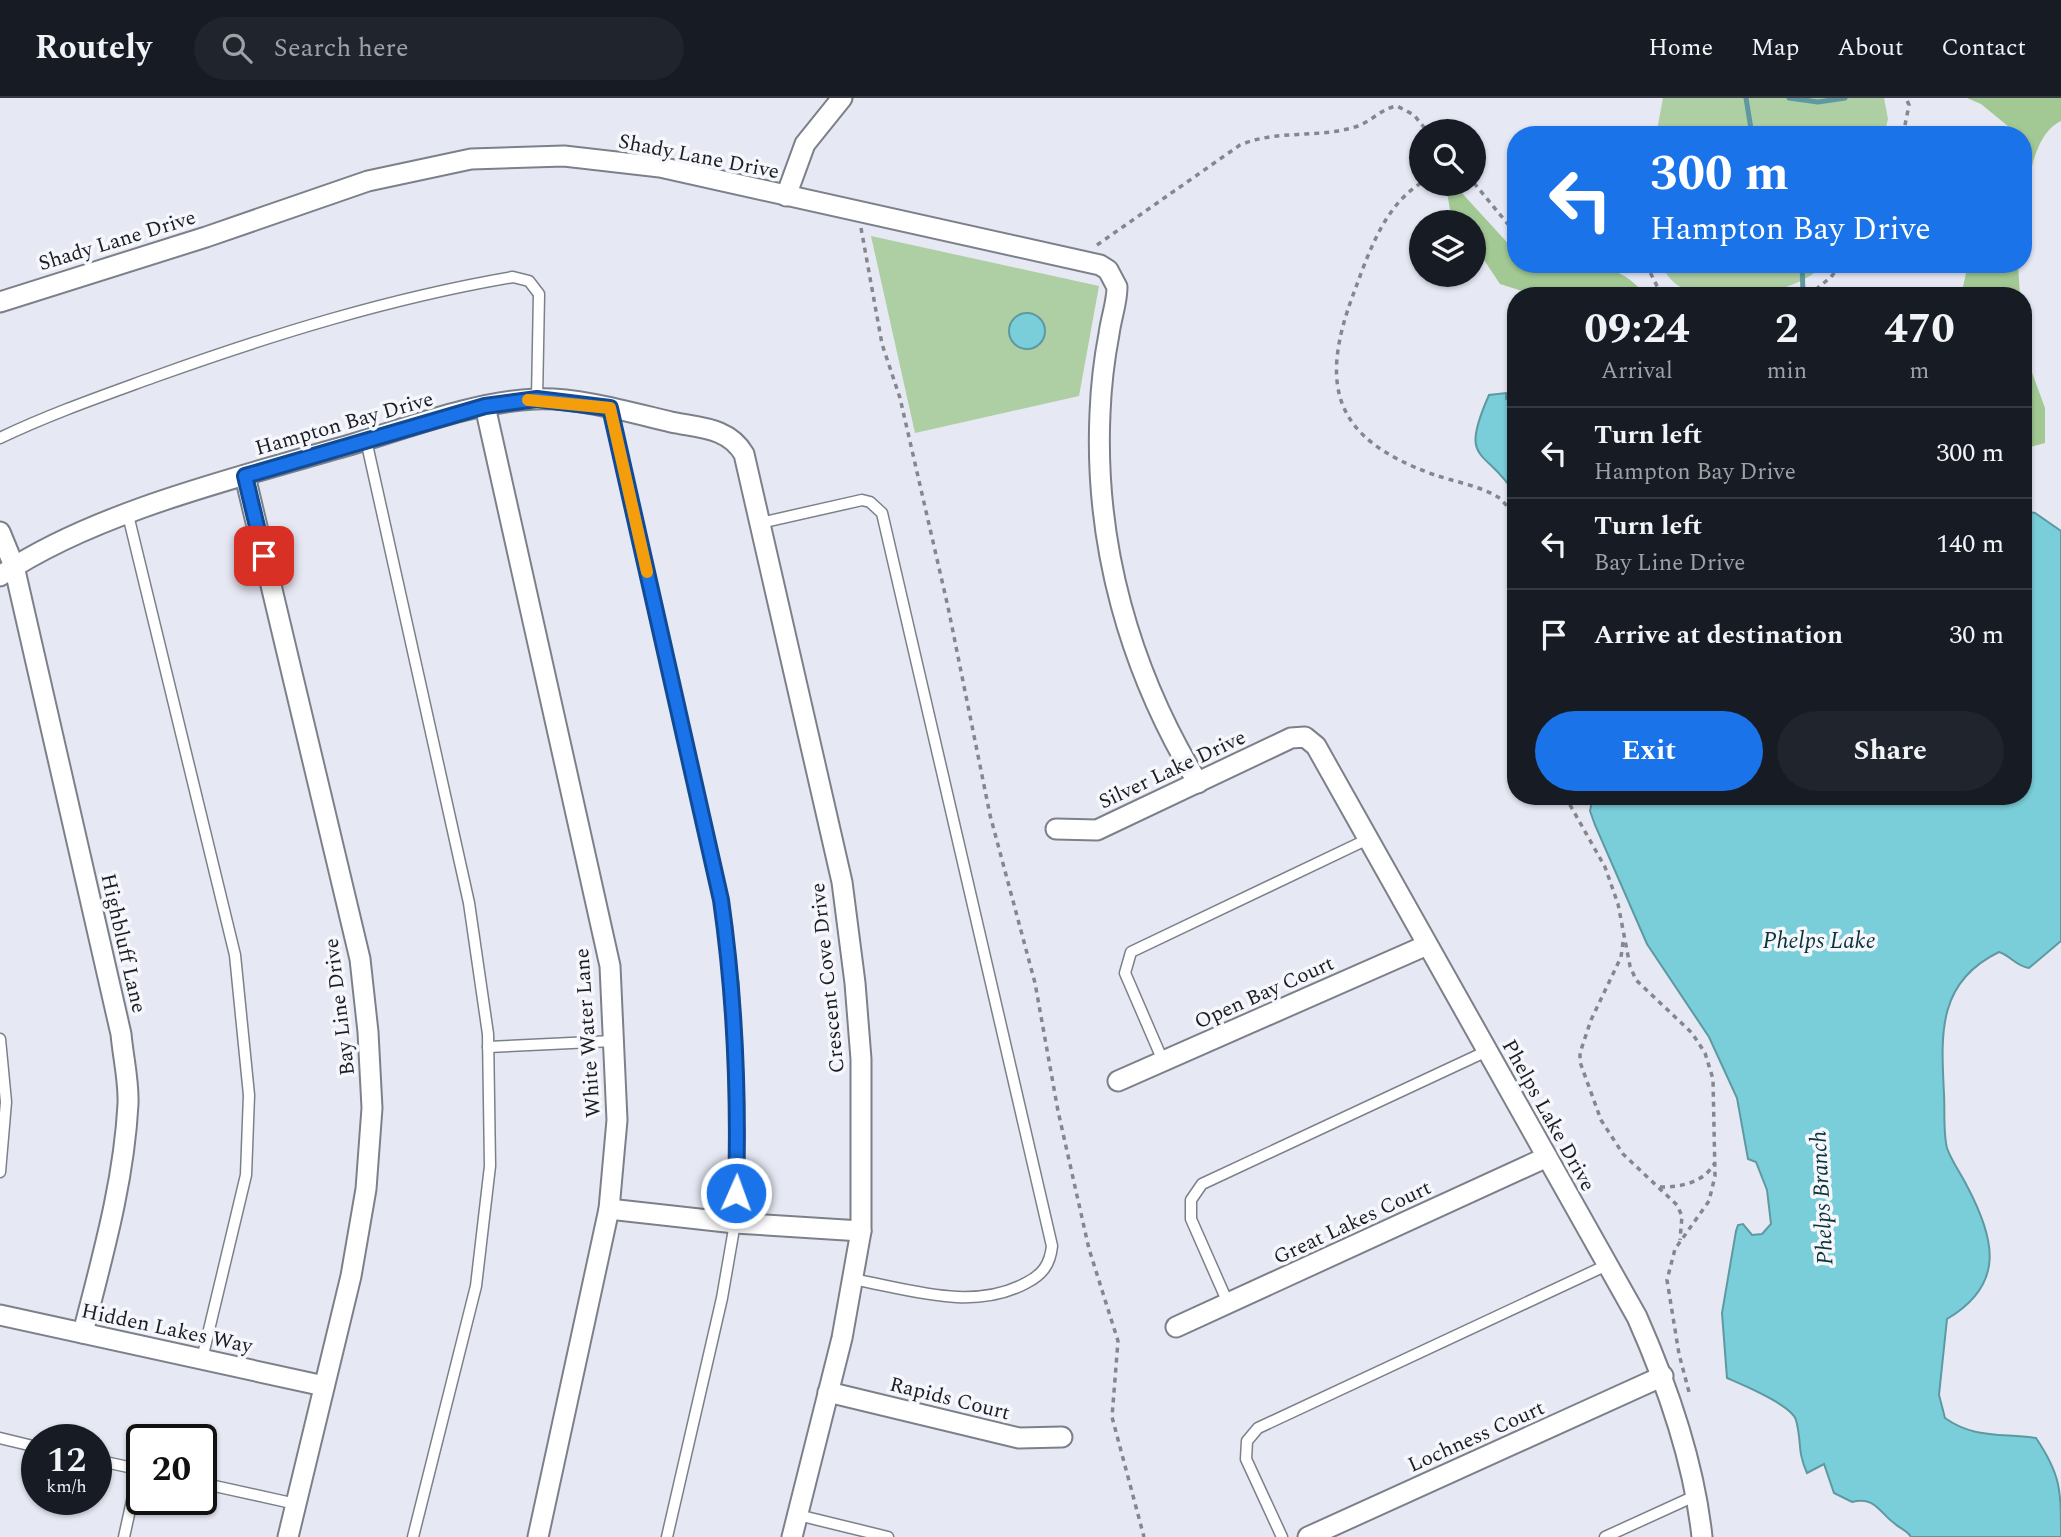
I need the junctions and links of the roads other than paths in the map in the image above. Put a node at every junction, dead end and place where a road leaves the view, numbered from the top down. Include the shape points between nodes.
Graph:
1 (842, 98) edge
2 (786, 196) junction
3 (0, 302) edge
4 (537, 399) junction
5 (485, 406) junction
6 (610, 408) junction
7 (717, 430) joint
8 (0, 438) edge
9 (366, 440) junction
10 (245, 476) junction
11 (128, 515) junction
12 (760, 523) junction
13 (0, 532) edge
14 (7, 571) edge
15 (1305, 737) joint
16 (1198, 783) junction
17 (1056, 829) dead end
18 (1368, 839) junction
19 (1427, 945) junction
20 (0, 1039) edge
21 (614, 1041) junction
22 (488, 1047) junction
23 (1487, 1051) junction
24 (1163, 1061) junction
25 (1118, 1081) dead end
26 (1547, 1157) junction
27 (0, 1172) edge
28 (609, 1209) junction
29 (735, 1223) junction
30 (861, 1231) junction
31 (1608, 1265) junction
32 (852, 1279) junction
33 (1228, 1303) junction
34 (0, 1315) edge
35 (1176, 1327) dead end
36 (83, 1333) junction
37 (202, 1359) junction
38 (1663, 1376) junction
39 (324, 1386) junction
40 (828, 1392) junction
41 (1062, 1437) dead end
42 (0, 1438) edge
43 (21, 1443) edge
44 (217, 1487) edge
45 (1697, 1495) junction
46 (296, 1504) junction
47 (129, 1515) edge
48 (798, 1515) junction
49 (124, 1537) edge
50 (288, 1537) edge
51 (413, 1537) edge
52 (538, 1537) edge
53 (667, 1537) edge
54 (792, 1537) edge
55 (888, 1537) edge
56 (1282, 1537) edge
57 (1308, 1537) edge
58 (1605, 1537) edge
59 (1702, 1537) edge

1 - 2 street via 805,144
2 - 3 street, Shady Lane Drive via 660,167 564,156 471,159 368,181
2 - 16 street, Shady Lane Drive via 1108,270 1117,296 1103,374 1099,452 1111,569 1145,680
4 - 5 street, Hampton Bay Drive
4 - 6 street, Hampton Bay Drive
4 - 8 lane via 539,295 529,281 513,277 403,299 236,347
5 - 9 street, Hampton Bay Drive
5 - 21 street, White Water Lane via 610,965
6 - 7 street, Hampton Bay Drive
6 - 29 lane via 721,900 733,983 738,1087
7 - 12 street, Crescent Cove Drive via 729,435 744,454
9 - 10 street, Hampton Bay Drive
9 - 22 lane via 469,904
10 - 11 street, Hampton Bay Drive
10 - 39 street, Bay Line Drive via 360,959 369,1032 372,1108 366,1189
11 - 14 street, Hampton Bay Drive via 62,541
11 - 37 lane via 235,955 243,1018 249,1095 246,1175
12 - 30 street, Crescent Cove Drive via 842,882 861,1059
12 - 32 lane via 862,500 882,513 1052,1247 1042,1273 1007,1293 982,1299
13 - 14 street, Highbluff Lane
14 - 36 street, Highbluff Lane via 121,1034 128,1102 115,1207
15 - 16 street, Silver Lake Drive via 1291,738
15 - 18 street, Phelps Lake Drive via 1316,746
16 - 17 street, Silver Lake Drive via 1097,830
18 - 19 street, Phelps Lake Drive
18 - 24 lane via 1132,952 1125,973
19 - 23 street, Phelps Lake Drive
19 - 24 street, Open Bay Court
20 - 27 lane via 6,1102
21 - 22 lane
21 - 28 street, White Water Lane via 617,1120
22 - 51 lane via 490,1166 476,1286
23 - 26 street, Phelps Lake Drive
23 - 33 lane via 1202,1184 1191,1200 1191,1219
24 - 25 street, Open Bay Court
26 - 31 street, Phelps Lake Drive
26 - 33 street, Great Lakes Court
28 - 29 street
28 - 52 street, White Water Lane
29 - 30 street
29 - 53 lane
30 - 32 street, Crescent Cove Drive
31 - 38 street, Phelps Lake Drive
31 - 56 lane via 1258,1428 1247,1441 1246,1459
32 - 40 street, Crescent Cove Drive
33 - 35 street, Great Lakes Court
34 - 36 street, Hidden Lakes Way
36 - 37 street, Hidden Lakes Way
37 - 39 street, Hidden Lakes Way
38 - 45 street, Phelps Lake Drive
38 - 57 street, Lochness Court
39 - 46 street, Bay Line Drive
40 - 41 street, Rapids Court via 1019,1438
40 - 48 street, Crescent Cove Drive
42 - 43 lane
44 - 46 lane
45 - 58 lane
45 - 59 street, Phelps Lake Drive
46 - 50 street, Bay Line Drive
47 - 49 lane
48 - 54 street, Crescent Cove Drive
48 - 55 lane

